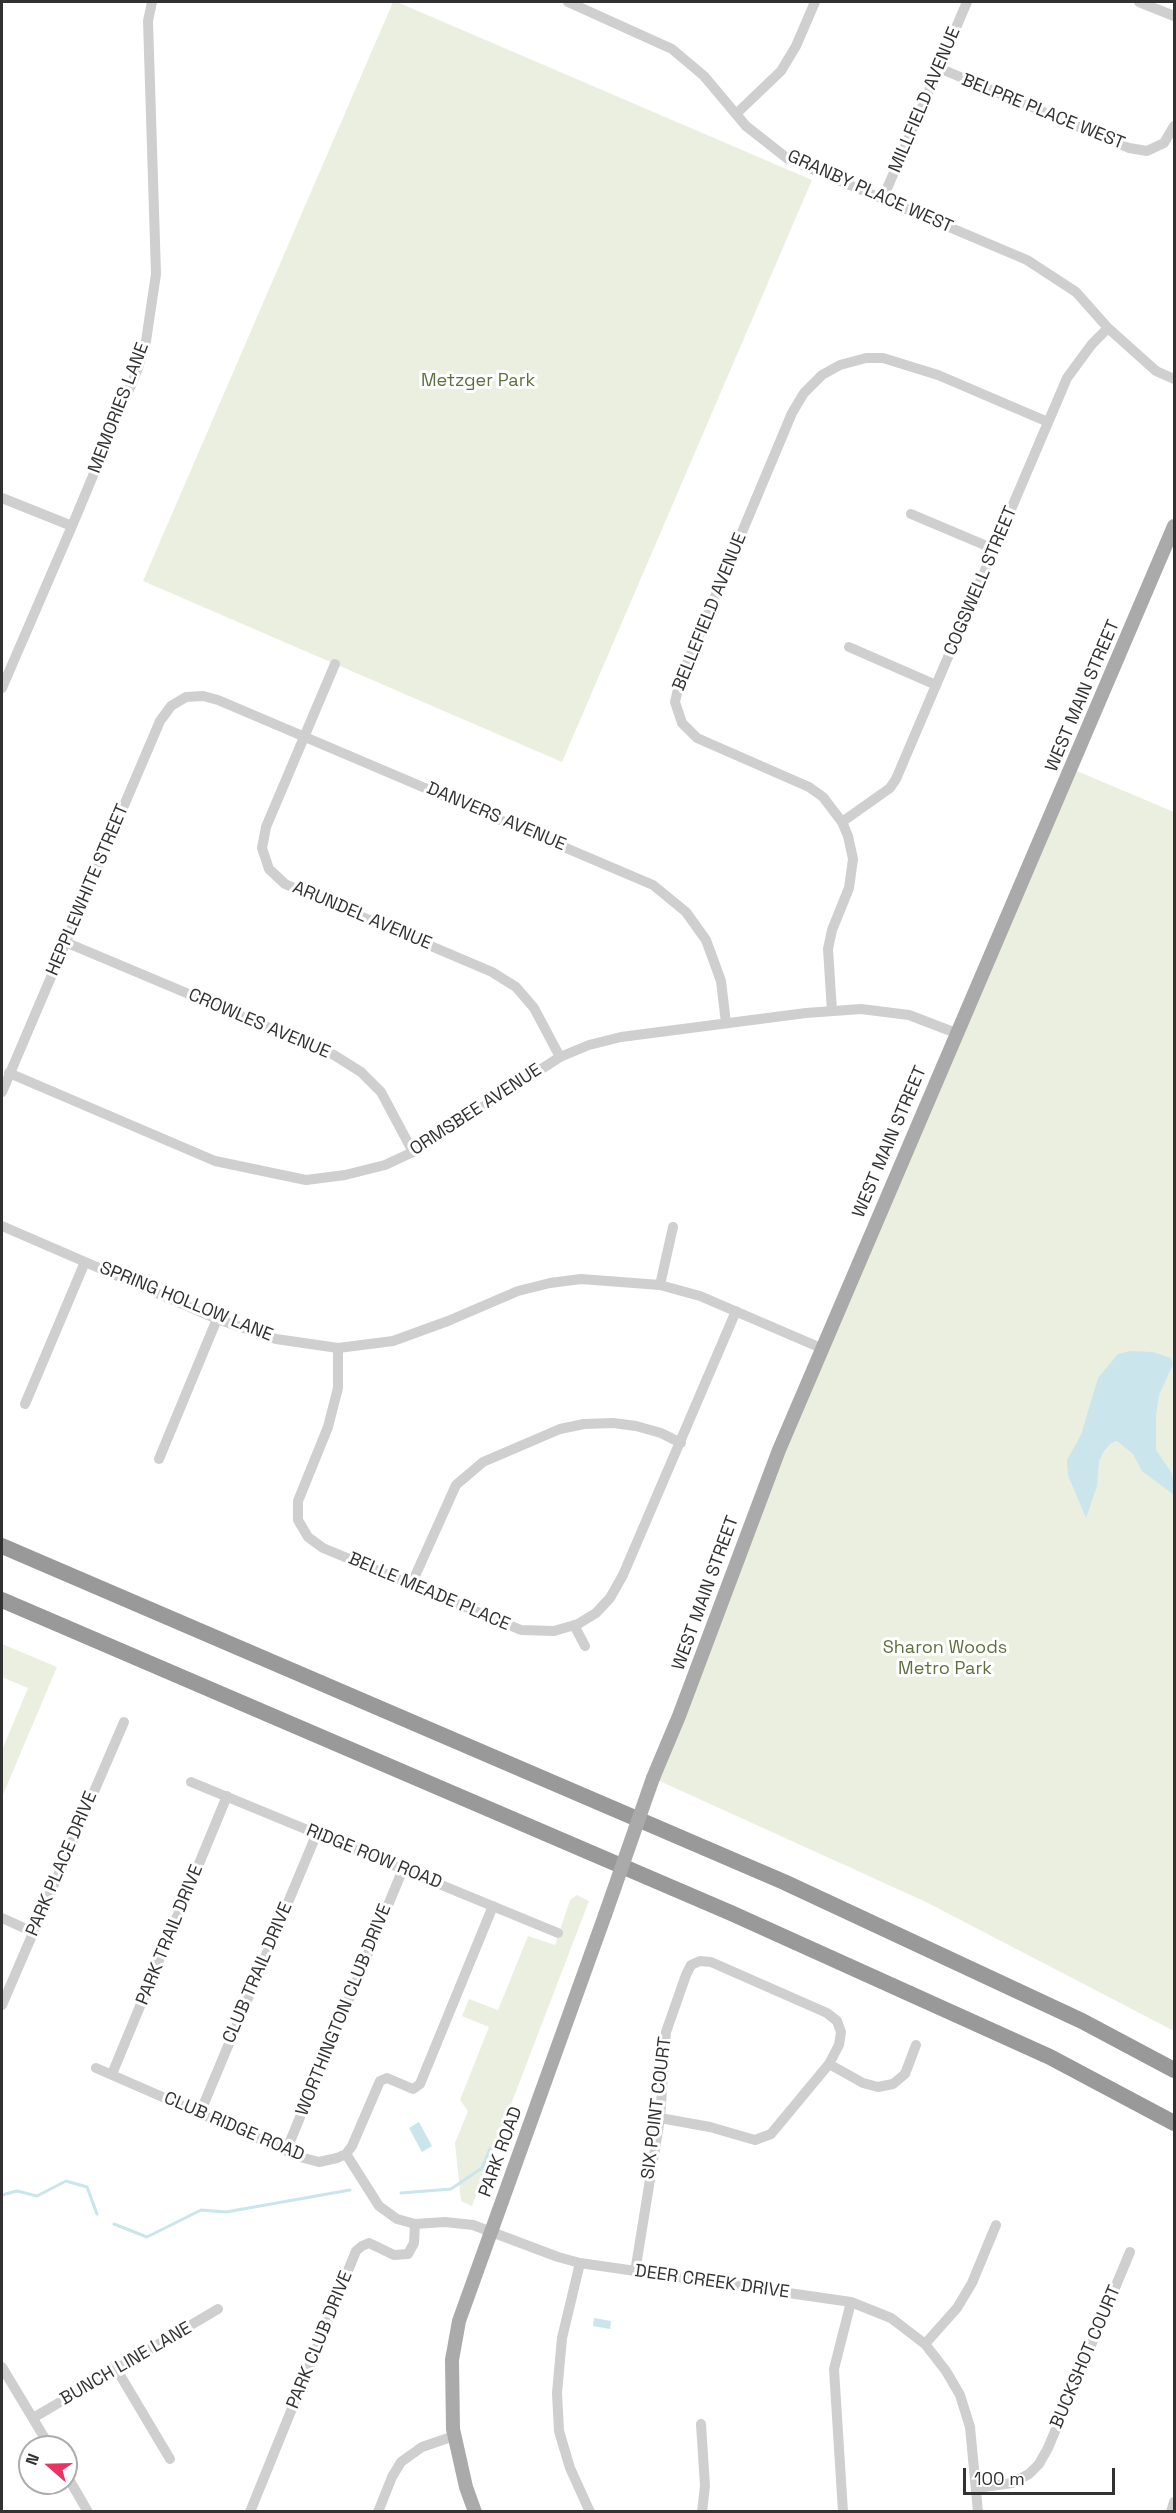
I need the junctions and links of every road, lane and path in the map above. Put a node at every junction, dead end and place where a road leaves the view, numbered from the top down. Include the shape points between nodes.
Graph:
1 (152, 2) edge
2 (568, 2) edge
3 (815, 2) edge
4 (967, 2) edge
5 (1139, 2) edge
6 (1174, 16) edge
7 (939, 68) junction
8 (736, 114) junction
9 (1174, 126) edge
10 (883, 198) junction
11 (1108, 328) junction
12 (1174, 380) edge
13 (1048, 422) junction
14 (2, 498) edge
15 (912, 514) dead end
16 (72, 526) junction
17 (1174, 526) edge
18 (994, 549) junction
19 (849, 647) dead end
20 (335, 664) dead end
21 (936, 685) junction
22 (2, 688) edge
23 (186, 697) joint
24 (305, 736) junction
25 (842, 822) junction
26 (65, 942) junction
27 (832, 1011) junction
28 (726, 1023) junction
29 (956, 1033) junction
30 (560, 1057) junction
31 (9, 1074) junction
32 (2, 1092) edge
33 (413, 1152) junction
34 (2, 1226) edge
35 (673, 1227) dead end
36 (85, 1262) junction
37 (660, 1285) junction
38 (736, 1311) junction
39 (217, 1318) junction
40 (338, 1348) junction
41 (821, 1348) junction
42 (25, 1404) dead end
43 (681, 1443) junction
44 (159, 1459) dead end
45 (2, 1546) edge
46 (411, 1585) junction
47 (2, 1600) edge
48 (574, 1625) junction
49 (585, 1646) dead end
50 (123, 1722) dead end
51 (653, 1778) joint
52 (191, 1782) dead end
53 (227, 1796) junction
54 (317, 1833) junction
55 (403, 1869) junction
56 (493, 1906) junction
57 (2, 1918) edge
58 (33, 1932) junction
59 (558, 1933) dead end
60 (2, 2005) edge
61 (916, 2045) dead end
62 (829, 2064) junction
63 (96, 2068) dead end
64 (1174, 2070) edge
65 (112, 2074) junction
66 (200, 2113) junction
67 (660, 2118) junction
68 (1174, 2123) edge
69 (286, 2151) junction
70 (346, 2154) junction
71 (414, 2224) junction
72 (996, 2226) dead end
73 (491, 2232) junction
74 (1130, 2252) dead end
75 (580, 2263) junction
76 (635, 2272) junction
77 (851, 2302) junction
78 (218, 2309) dead end
79 (925, 2344) junction
80 (2, 2367) edge
81 (117, 2370) junction
82 (33, 2418) junction
83 (701, 2424) dead end
84 (43, 2435) edge
85 (454, 2436) junction
86 (170, 2459) dead end
87 (977, 2488) junction
88 (78, 2494) edge
89 (1174, 2502) edge
90 (88, 2511) edge
91 (250, 2511) edge
92 (378, 2511) edge
93 (475, 2511) edge
94 (590, 2511) edge
95 (702, 2511) edge
96 (843, 2511) edge
97 (978, 2511) edge
98 (1171, 2511) edge

1 - 16 street, MEMORIES LANE via 148,21 156,274 151,314 138,369
2 - 8 street, GRANBY PLACE WEST via 672,49 697,69
3 - 8 street via 781,71
4 - 7 street, MILLFIELD AVENUE
5 - 6 street
7 - 9 street, BELPRE PLACE WEST via 1129,148 1147,151 1164,143
7 - 10 street, MILLFIELD AVENUE
8 - 10 street, GRANBY PLACE WEST via 788,159
10 - 11 street, GRANBY PLACE WEST via 1027,260 1076,291
11 - 12 street, GRANBY PLACE WEST via 1156,371
11 - 13 street, COGSWELL STREET via 1067,378
13 - 18 street, COGSWELL STREET
13 - 25 street, BELLEFIELD AVENUE via 939,375 883,358 840,364 804,393 792,413 680,680 675,702 682,723 697,738 809,787 823,797
14 - 16 street
15 - 18 street
16 - 22 street, MEMORIES LANE
17 - 29 main road, WEST MAIN STREET
18 - 21 street, COGSWELL STREET
19 - 21 street
20 - 24 street, ARUNDEL AVENUE
21 - 25 street, COGSWELL STREET via 890,789
23 - 24 street, DANVERS AVENUE via 219,700
23 - 26 street, HEPPLEWHITE STREET via 171,706 160,721
24 - 28 street, DANVERS AVENUE via 653,885 686,912 706,940 721,981
24 - 30 street, ARUNDEL AVENUE via 263,838 264,859 269,869 285,884 492,972 516,987 534,1008
25 - 27 street, BELLEFIELD AVENUE via 853,859 849,888 828,949
26 - 31 street, HEPPLEWHITE STREET
26 - 33 street, CROWLES AVENUE via 334,1055 361,1072 381,1092
27 - 28 street, ORMSBEE AVENUE
27 - 29 street, ORMSBEE AVENUE via 861,1009 909,1015
28 - 30 street, ORMSBEE AVENUE via 621,1037
29 - 41 main road, WEST MAIN STREET
30 - 33 street, ORMSBEE AVENUE
31 - 32 street, HEPPLEWHITE STREET
31 - 33 street, ORMSBEE AVENUE via 215,1161 306,1179 385,1165
34 - 36 street, SPRING HOLLOW LANE
35 - 37 street
36 - 39 street, SPRING HOLLOW LANE
36 - 42 street
37 - 38 street, SPRING HOLLOW LANE
37 - 40 street, SPRING HOLLOW LANE via 581,1279 550,1283 518,1291 393,1341
38 - 41 street, SPRING HOLLOW LANE
38 - 43 street, BELLE MEADE PLACE
39 - 40 street, SPRING HOLLOW LANE via 276,1339
39 - 44 street
40 - 46 street, BELLE MEADE PLACE via 338,1388 328,1427 298,1501 298,1520 308,1537 323,1548
41 - 51 main road, WEST MAIN STREET
43 - 46 street via 636,1426 584,1424 560,1429 483,1462 456,1485
43 - 48 street, BELLE MEADE PLACE via 610,1598
45 - 64 highway via 784,1882 1082,2021
46 - 48 street, BELLE MEADE PLACE via 522,1630 555,1631
47 - 68 highway via 731,1913 1050,2057
48 - 49 street
50 - 58 street, PARK PLACE DRIVE
51 - 73 main road, PARK ROAD, bridge
52 - 53 street, RIDGE ROW ROAD
53 - 54 street, RIDGE ROW ROAD
53 - 65 street, PARK TRAIL DRIVE
54 - 55 street, RIDGE ROW ROAD
54 - 66 street, CLUB TRAIL DRIVE
55 - 56 street, RIDGE ROW ROAD
55 - 69 street, WORTHINGTON CLUB DRIVE
56 - 59 street, RIDGE ROW ROAD
56 - 70 street via 420,2084 413,2089 387,2078 380,2081
57 - 58 street
58 - 60 street, PARK PLACE DRIVE
61 - 62 street via 906,2074 893,2084 878,2087 863,2083
62 - 67 street via 771,2134 755,2140
62 - 67 street, SIX POINT COURT via 841,2032 837,2021 827,2013 711,1962 700,1961 691,1965 686,1975 666,2032
63 - 65 street, CLUB RIDGE ROAD
65 - 66 street, CLUB RIDGE ROAD
66 - 69 street, CLUB RIDGE ROAD
67 - 76 street, SIX POINT COURT
69 - 70 street, CLUB RIDGE ROAD via 319,2162
70 - 71 street, DEER CREEK DRIVE via 379,2206 397,2219
71 - 73 street, DEER CREEK DRIVE via 445,2222
71 - 91 street, PARK CLUB DRIVE via 414,2243 408,2254 394,2255 369,2243 356,2251
72 - 79 street via 962,2300
73 - 75 street, DEER CREEK DRIVE
73 - 85 main road, PARK ROAD via 459,2321 452,2360
74 - 87 street, BUCKSHOT COURT via 1039,2464 1012,2483
75 - 76 street, DEER CREEK DRIVE
75 - 94 street via 562,2338 556,2393 559,2431 570,2468
76 - 77 street, DEER CREEK DRIVE
77 - 79 street, DEER CREEK DRIVE via 891,2318
77 - 96 street via 834,2369
78 - 81 street, BUNCH LINE LANE
79 - 87 street, DEER CREEK DRIVE via 960,2395 970,2427
80 - 82 street
81 - 82 street, BUNCH LINE LANE
81 - 86 street
82 - 84 street
83 - 95 street via 705,2486
85 - 92 street via 422,2447 401,2462
85 - 93 main road, PARK ROAD
87 - 97 street, DEER CREEK DRIVE
88 - 90 street
89 - 98 street

